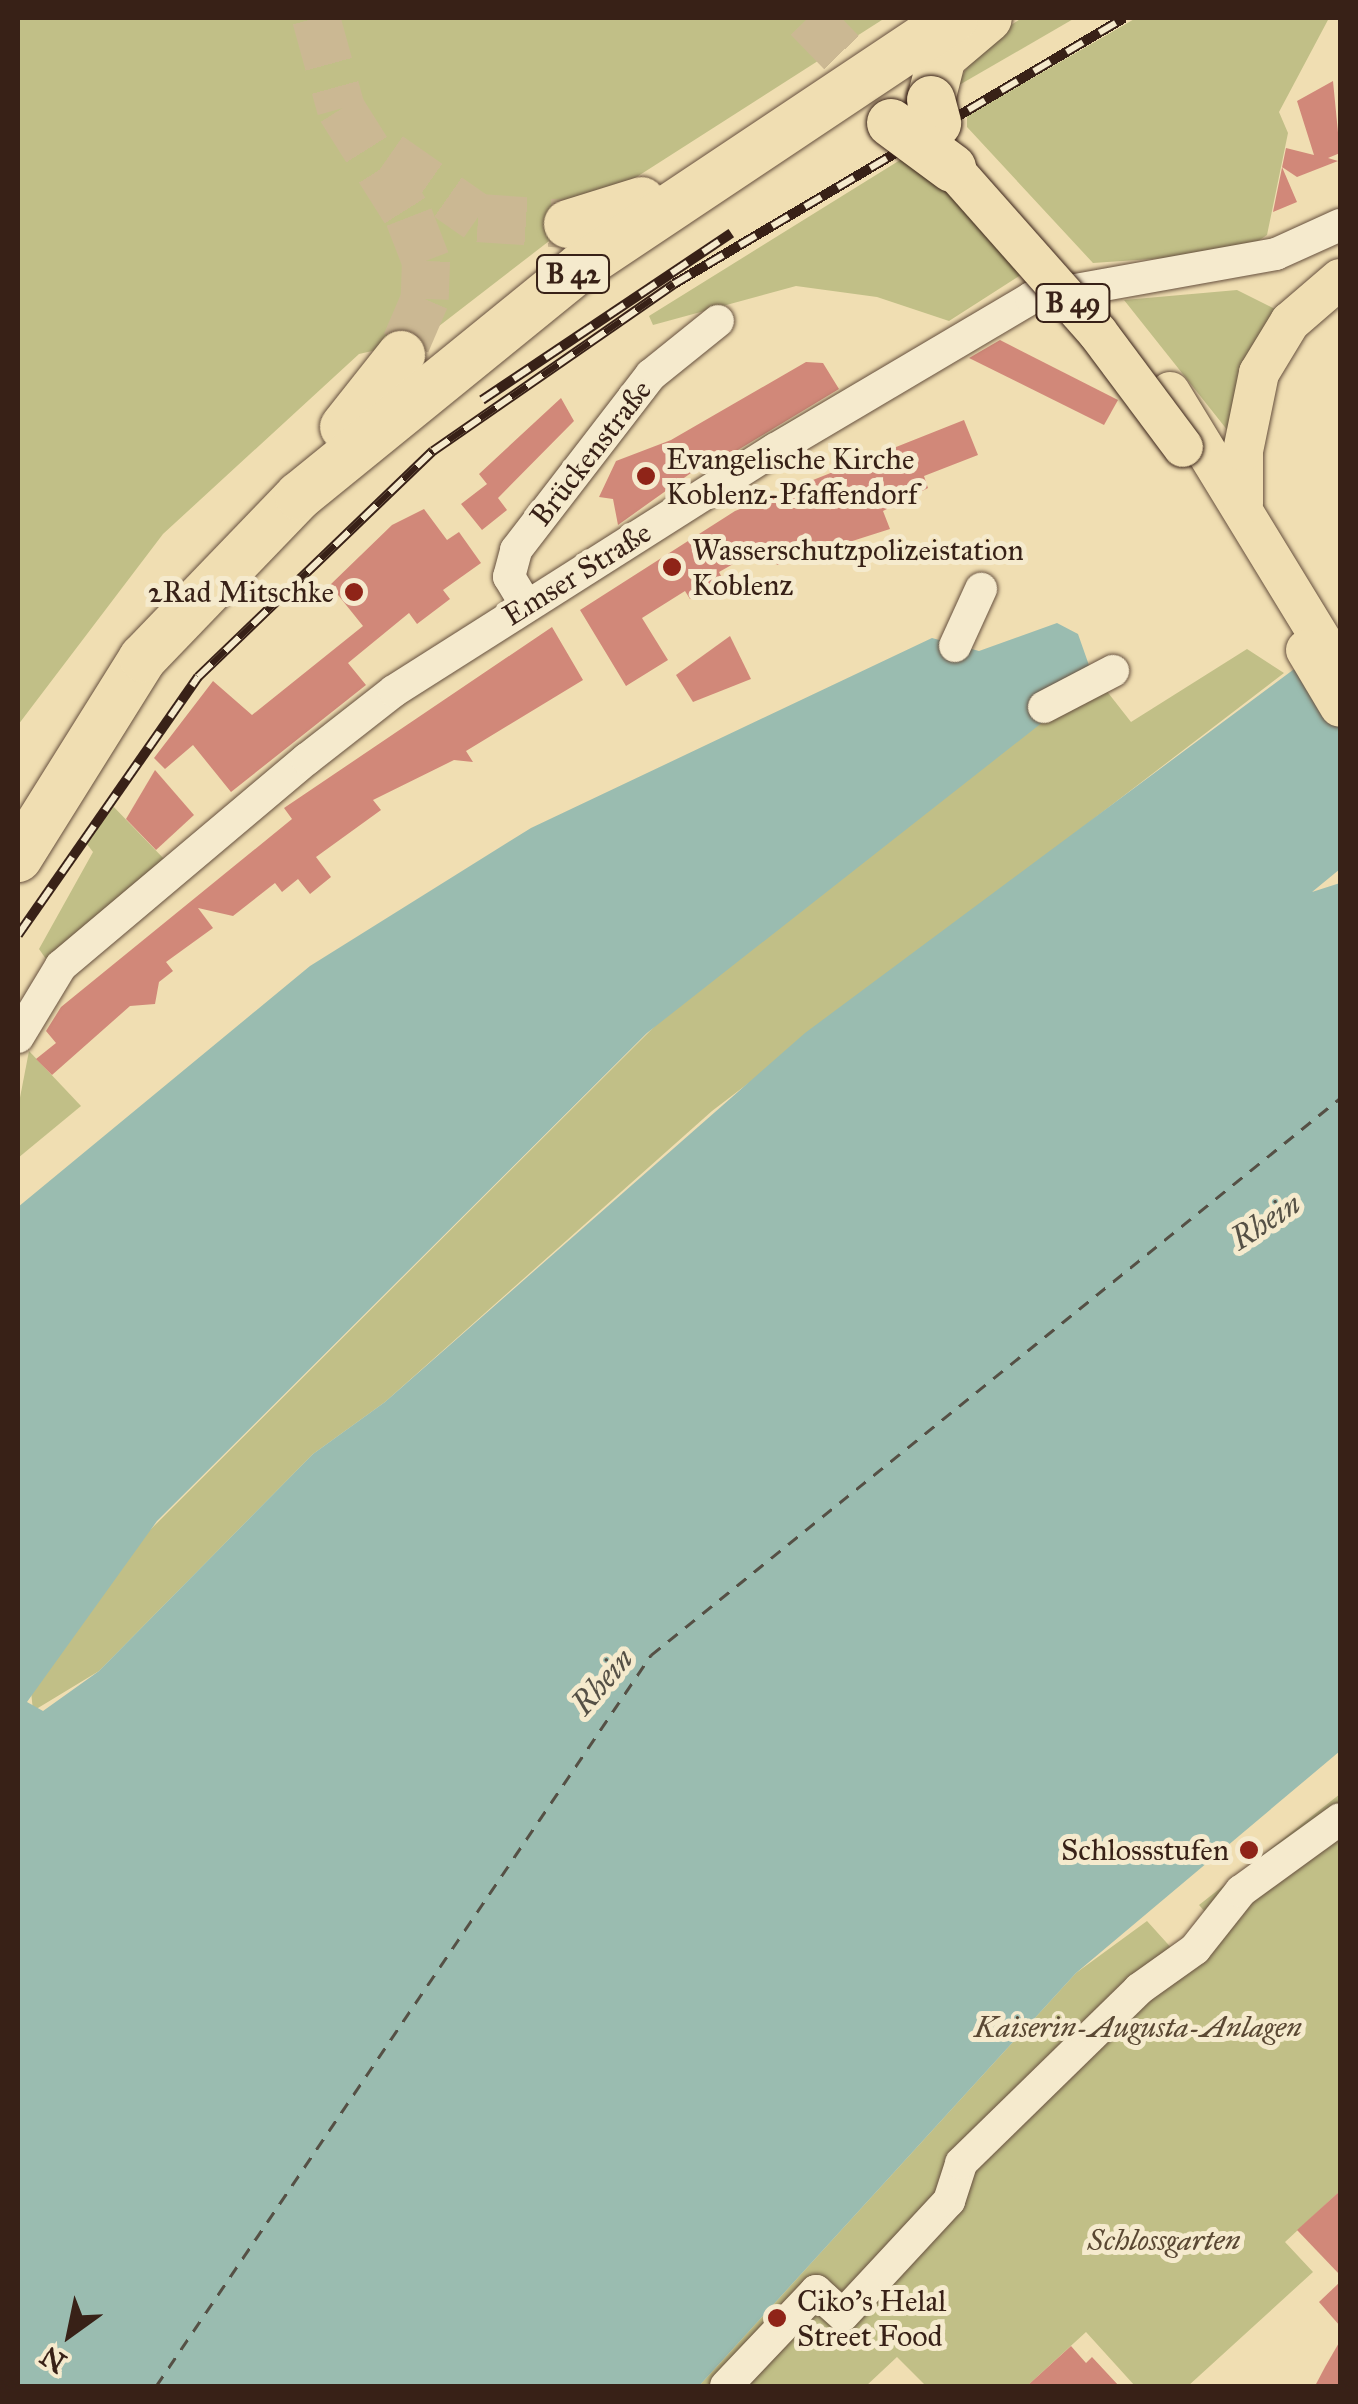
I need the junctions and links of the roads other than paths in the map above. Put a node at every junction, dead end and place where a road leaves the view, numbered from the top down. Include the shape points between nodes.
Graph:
1 (922, 18) edge
2 (954, 18) edge
3 (988, 18) edge
4 (906, 104) junction
5 (952, 168) joint
6 (642, 201) junction
7 (568, 224) tunnel mouth
8 (1340, 224) edge
9 (1316, 298) edge
10 (718, 321) dead end
11 (401, 355) tunnel mouth
12 (321, 454) junction
13 (1243, 508) junction
14 (1272, 574) junction
15 (981, 590) dead end
16 (526, 605) junction
17 (954, 646) dead end
18 (1113, 671) dead end
19 (1340, 671) edge
20 (1044, 707) dead end
21 (1340, 707) edge
22 (85, 745) junction
23 (18, 804) edge
24 (18, 858) edge
25 (18, 1037) edge
26 (1340, 1819) edge
27 (726, 2386) edge

1 - 6 highway, B 42
2 - 22 highway, B 42 via 596,256 353,448 188,604
3 - 4 highway via 942,57
4 - 5 highway, B 49, bridge
4 - 13 main road, B 49 via 1078,274 1170,392
4 - 22 highway via 825,127 506,350 290,532
5 - 14 main road, B 49, bridge via 1098,333
6 - 7 highway
6 - 12 highway, B 42
8 - 16 street, Emser Straße via 1276,254 1030,298
9 - 13 main road via 1249,407
10 - 16 street, Brückenstraße via 651,375 516,550 510,577
11 - 12 highway
12 - 23 highway, B 42 via 157,610
13 - 14 main road, B 49
14 - 19 main road, B 49
14 - 21 main road, B 49
15 - 17 street
16 - 25 street, Emser Straße via 394,692 120,914 60,966
18 - 20 street
22 - 24 highway, B 42
26 - 27 street via 1241,1891 1195,1949 1139,1988 974,2150 949,2201 843,2315 816,2291

